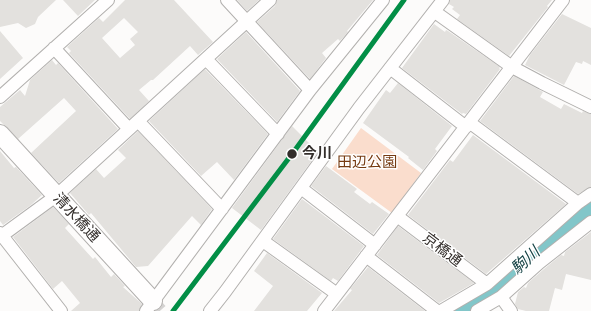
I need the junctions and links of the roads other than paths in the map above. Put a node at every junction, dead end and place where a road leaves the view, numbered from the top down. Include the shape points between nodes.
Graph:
1 (108, 0) edge
2 (227, 0) edge
3 (270, 0) edge
4 (383, 0) edge
5 (443, 0) edge
6 (563, 0) edge
7 (435, 12) junction
8 (246, 22) junction
9 (54, 48) junction
10 (206, 59) junction
11 (512, 67) junction
12 (390, 68) junction
13 (310, 90) junction
14 (0, 97) edge
15 (591, 108) edge
16 (138, 121) junction
17 (468, 125) junction
18 (129, 129) junction
19 (0, 134) edge
20 (278, 134) junction
21 (301, 188) junction
22 (591, 194) edge
23 (56, 196) junction
24 (578, 203) junction
25 (222, 209) junction
26 (397, 216) junction
27 (591, 222) edge
28 (1, 235) edge
29 (263, 241) junction
30 (375, 245) junction
31 (366, 256) junction
32 (487, 284) junction
33 (338, 294) junction
34 (501, 297) junction
35 (150, 306) edge
36 (61, 311) edge
37 (210, 311) edge
38 (324, 311) edge
39 (437, 311) edge
40 (441, 311) edge
41 (477, 311) edge
42 (511, 311) edge

1 - 9 street
2 - 8 street
3 - 8 street
4 - 13 street
5 - 7 street
6 - 11 street
7 - 11 street
7 - 12 street
8 - 10 street
8 - 13 street
9 - 14 street
9 - 18 street
10 - 16 street
10 - 20 street
11 - 15 street
11 - 17 street
12 - 17 street
12 - 21 street
13 - 20 street
16 - 18 street
16 - 25 street
17 - 24 street
17 - 26 street
18 - 23 street
19 - 23 street, 清水橋通
20 - 25 street
21 - 29 street
21 - 30 street
22 - 24 street
23 - 28 street
23 - 35 street, 清水橋通
24 - 32 street
25 - 35 street
26 - 30 street
26 - 32 street, 京橋通
27 - 34 street
28 - 36 street
29 - 33 street
29 - 37 street
30 - 31 street
31 - 33 street
31 - 39 street
32 - 40 street
33 - 38 street
34 - 41 street
34 - 42 street

